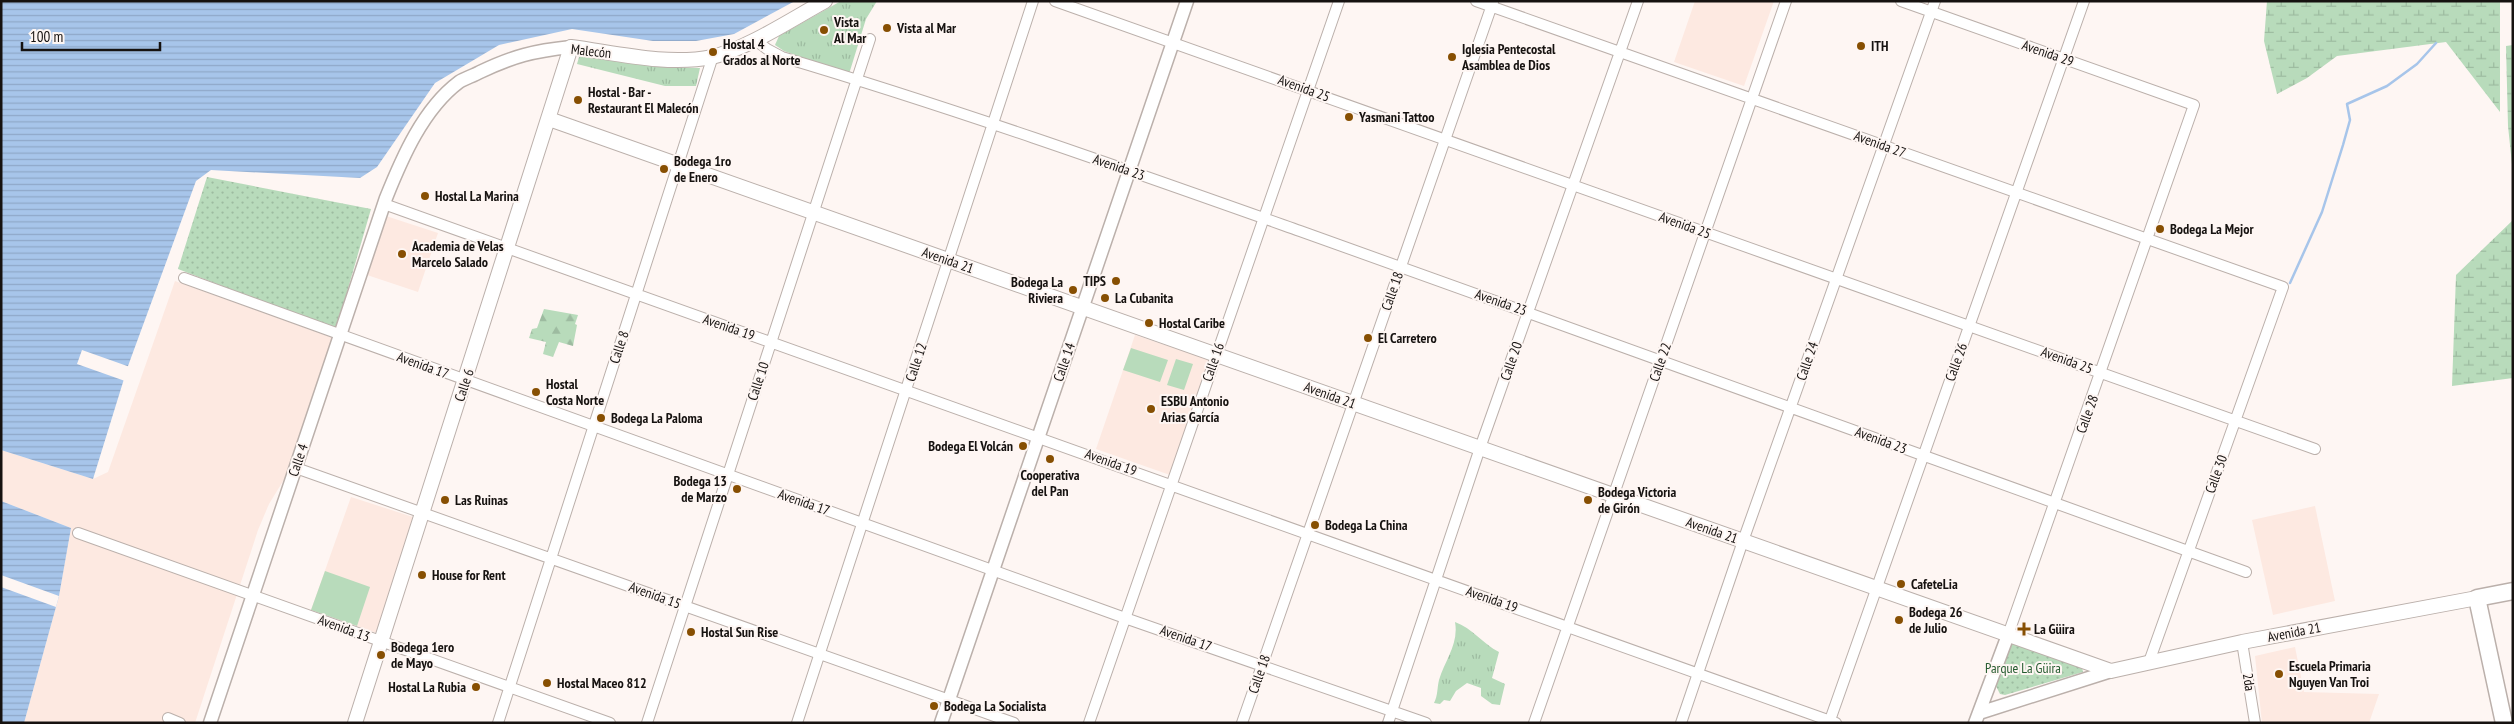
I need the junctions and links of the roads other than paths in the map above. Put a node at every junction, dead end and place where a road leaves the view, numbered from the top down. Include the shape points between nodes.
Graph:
1 (825, 1) edge
2 (1033, 1) edge
3 (1055, 1) edge
4 (1188, 1) edge
5 (1339, 1) edge
6 (1476, 1) edge
7 (1638, 1) edge
8 (1786, 1) edge
9 (1901, 1) edge
10 (1936, 1) edge
11 (2084, 1) edge
12 (1493, 4) edge
13 (1932, 12) junction
14 (754, 39) junction
15 (870, 40) dead end
16 (1173, 43) junction
17 (571, 47) junction
18 (1620, 52) junction
19 (713, 56) junction
20 (2065, 59) junction
21 (857, 79) junction
22 (1307, 90) junction
23 (1752, 99) junction
24 (2194, 105) joint
25 (549, 119) junction
26 (994, 124) junction
27 (1445, 140) junction
28 (1884, 146) junction
29 (678, 165) junction
30 (1130, 170) junction
31 (1573, 184) junction
32 (2016, 192) junction
33 (385, 201) junction
34 (813, 213) junction
35 (1262, 218) junction
36 (1705, 232) junction
37 (2147, 239) junction
38 (508, 248) junction
39 (949, 260) junction
40 (1401, 267) junction
41 (184, 278) dead end
42 (1836, 278) junction
43 (2284, 287) joint
44 (636, 294) junction
45 (1083, 308) junction
46 (1528, 312) junction
47 (1969, 326) junction
48 (340, 335) junction
49 (771, 342) junction
50 (1215, 355) junction
51 (1661, 360) junction
52 (2102, 373) junction
53 (465, 381) junction
54 (907, 392) junction
55 (1353, 404) junction
56 (1790, 408) junction
57 (2236, 420) junction
58 (593, 426) junction
59 (1039, 437) junction
60 (1480, 448) junction
61 (2315, 449) dead end
62 (1923, 455) junction
63 (296, 468) junction
64 (728, 475) junction
65 (1171, 484) junction
66 (1613, 496) junction
67 (2055, 503) junction
68 (423, 513) junction
69 (864, 522) junction
70 (1308, 532) junction
71 (78, 533) dead end
72 (1743, 541) junction
73 (2189, 552) junction
74 (551, 558) junction
75 (993, 571) junction
76 (2246, 572) dead end
77 (1437, 579) junction
78 (1877, 589) junction
79 (2513, 591) edge
80 (253, 596) junction
81 (2477, 598) junction
82 (685, 605) junction
83 (1125, 618) junction
84 (1568, 626) junction
85 (2008, 634) junction
86 (382, 641) junction
87 (2242, 642) junction
88 (821, 653) junction
89 (2149, 662) junction
90 (1262, 664) junction
91 (2111, 671) junction
92 (1697, 673) junction
93 (509, 687) junction
94 (949, 701) junction
95 (1393, 710) junction
96 (168, 718) dead end
97 (1977, 718) edge
98 (1831, 722) edge
99 (180, 723) edge
100 (210, 723) edge
101 (355, 723) edge
102 (498, 723) edge
103 (610, 723) edge
104 (647, 723) edge
105 (797, 723) edge
106 (941, 723) edge
107 (1014, 723) edge
108 (1089, 723) edge
109 (1242, 723) edge
110 (1388, 723) edge
111 (1426, 723) edge
112 (1534, 723) edge
113 (1680, 723) edge
114 (2255, 723) edge
115 (2504, 723) edge

1 - 14 main road, Malecón
2 - 26 street, Calle 12
3 - 16 street, Avenida 25
4 - 16 street, Calle 14
5 - 22 street, Calle 16
6 - 12 street, Avenida 27
7 - 18 street, Calle 20
8 - 23 street, Calle 22
9 - 13 street, Avenida 29
10 - 13 street, Calle 24
11 - 20 street, Calle 26
12 - 18 street, Avenida 27
12 - 27 street, Calle 18
13 - 20 street, Avenida 29
13 - 28 street, Calle 24
14 - 19 main road, Malecón
14 - 21 street, Avenida 23 via 782,57
15 - 21 street, Calle 10
16 - 22 street, Avenida 25
16 - 30 street, Calle 14
17 - 19 main road, Malecón via 647,58
17 - 25 main road, Calle 6
17 - 33 street, Malecón via 533,51 460,82 439,101 406,150
18 - 23 street, Avenida 27
18 - 31 street, Calle 20
19 - 29 street, Calle 8
20 - 24 street, Avenida 29
20 - 32 street, Calle 26
21 - 26 street, Avenida 23
21 - 34 street, Calle 10
22 - 27 street, Avenida 25
22 - 35 street, Calle 16
23 - 28 street, Avenida 27
23 - 36 street, Calle 22
24 - 37 street, Calle 28
25 - 29 main road, Avenida 21
25 - 38 main road, Calle 6
26 - 30 street, Avenida 23
26 - 39 street, Calle 12
27 - 31 street, Avenida 25
27 - 40 street, Calle 18
28 - 32 street, Avenida 27
28 - 42 street, Calle 24
29 - 34 main road, Avenida 21
29 - 44 street, Calle 8
30 - 35 street, Avenida 23
30 - 45 street, Calle 14
31 - 36 street, Avenida 25
31 - 46 street, Calle 20
32 - 37 street, Avenida 27
32 - 47 street, Calle 26
33 - 38 street, Avenida 19
33 - 48 street, Calle 4
34 - 39 main road, Avenida 21
34 - 49 street, Calle 10
35 - 40 street, Avenida 23
35 - 50 street, Calle 16
36 - 42 street, Avenida 25
36 - 51 street, Calle 22
37 - 43 street, Avenida 27
37 - 52 street, Calle 28
38 - 44 street, Avenida 19
38 - 53 main road, Calle 6
39 - 45 main road, Avenida 21
39 - 54 street, Calle 12
40 - 46 street, Avenida 23
40 - 55 street, Calle 18
41 - 48 street, Avenida 17
42 - 47 street, Avenida 25
42 - 56 street, Calle 24
43 - 57 street, Calle 30
44 - 49 street, Avenida 19
44 - 58 street, Calle 8
45 - 50 main road, Avenida 21
45 - 59 street, Calle 14
46 - 51 street, Avenida 23
46 - 60 street, Calle 20
47 - 52 street, Avenida 25
47 - 62 street, Calle 26
48 - 53 street, Avenida 17
48 - 63 street, Calle 4
49 - 54 street, Avenida 19
49 - 64 street, Calle 10
50 - 55 main road, Avenida 21
50 - 65 street, Calle 16
51 - 56 street, Avenida 23
51 - 66 street, Calle 22
52 - 57 street, Avenida 25
52 - 67 street, Calle 28
53 - 58 street, Avenida 17
53 - 68 main road, Calle 6
54 - 59 street, Avenida 19
54 - 69 street, Calle 12
55 - 60 main road, Avenida 21
55 - 70 street, Calle 18
56 - 62 street, Avenida 23
56 - 72 street, Calle 24
57 - 61 street, Avenida 25
57 - 73 street, Calle 30
58 - 64 street, Avenida 17
58 - 74 street, Calle 8
59 - 65 street, Avenida 19
59 - 75 street, Calle 14
60 - 66 main road, Avenida 21
60 - 77 street, Calle 20
62 - 67 street, Avenida 23
62 - 78 street, Calle 26
63 - 68 street, Avenida 15
63 - 80 street, Calle 4
64 - 69 street, Avenida 17
64 - 82 street, Calle 10
65 - 70 street, Avenida 19
65 - 83 street, Calle 16
66 - 72 main road, Avenida 21
66 - 84 street, Calle 22
67 - 73 street, Avenida 23
67 - 85 street, Calle 28
68 - 74 street, Avenida 15
68 - 86 main road, Calle 6
69 - 75 street, Avenida 17
69 - 88 street, Calle 12
70 - 77 street, Avenida 19
70 - 90 street, Calle 18
71 - 80 street, Avenida 13
72 - 78 main road, Avenida 21
72 - 92 street, Calle 24
73 - 76 street, Avenida 23
73 - 89 street, Calle 30
74 - 82 street, Avenida 15
74 - 93 street, Calle 8
75 - 83 street, Avenida 17
75 - 94 street, Calle 14
77 - 84 street, Avenida 19
77 - 95 street, Calle 20
78 - 85 main road, Avenida 21
78 - 98 street, Calle 26
79 - 81 main road
80 - 86 street, Avenida 13
80 - 100 street, Calle 4
81 - 87 main road, Avenida 21
81 - 115 main road
82 - 88 street, Avenida 15
82 - 104 street, Calle 10
83 - 90 street, Avenida 17
83 - 108 street, Calle 16
84 - 92 street, Avenida 19
84 - 112 street, Calle 22
85 - 91 main road, Avenida 21
85 - 97 street, Calle 28
86 - 93 street, Avenida 13
86 - 101 main road, Calle 6
87 - 89 main road, Avenida 21
87 - 114 street, 2da
88 - 94 street, Avenida 15
88 - 105 street, Calle 12
89 - 91 main road, Avenida 21
90 - 95 street, Avenida 17
90 - 109 street, Calle 18
91 - 97 street, Avenida 21
92 - 98 street, Avenida 19
92 - 113 street, Calle 24
93 - 102 street, Calle 8
93 - 103 street, Avenida 13
94 - 106 street, Calle 14
94 - 107 street, Avenida 15
95 - 110 street, Calle 20
95 - 111 street, Avenida 17
96 - 99 street

